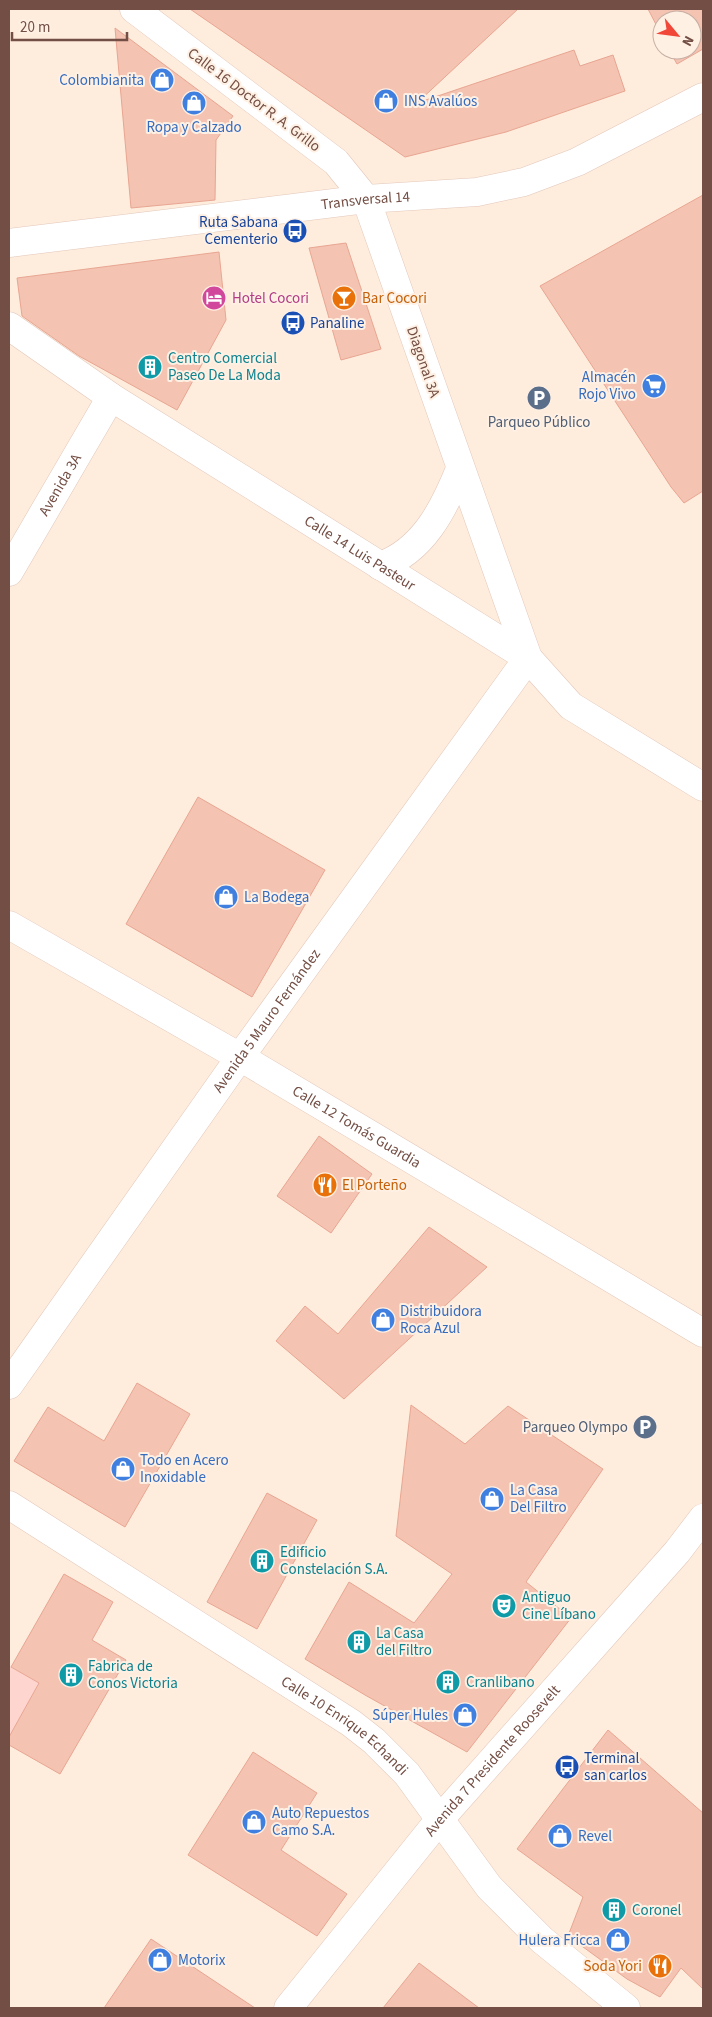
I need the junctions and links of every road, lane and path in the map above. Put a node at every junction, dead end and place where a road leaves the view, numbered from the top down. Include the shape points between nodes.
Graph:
1 (134, 9) edge
2 (703, 97) edge
3 (366, 199) junction
4 (9, 243) edge
5 (9, 326) edge
6 (111, 397) junction
7 (460, 469) junction
8 (380, 566) junction
9 (9, 572) edge
10 (528, 658) junction
11 (703, 787) edge
12 (9, 925) edge
13 (240, 1058) junction
14 (703, 1333) edge
15 (9, 1385) edge
16 (9, 1505) edge
17 (703, 1518) edge
18 (690, 1552) edge
19 (440, 1819) junction
20 (288, 2008) edge
21 (626, 2008) edge

1 - 3 street, Calle 16 Doctor R. A. Grillo via 336,162
2 - 3 street, Transversal 14 via 577,162 524,182 477,192
3 - 4 street, Transversal 14
3 - 7 street, Diagonal 3A
5 - 6 street, Calle 14 Luis Pasteur
6 - 8 street, Calle 14 Luis Pasteur
6 - 9 street, Avenida 3A
7 - 8 street via 446,504 424,534 397,560
7 - 10 street, Diagonal 3A
8 - 10 street, Calle 14 Luis Pasteur
10 - 11 street, Calle 14 Luis Pasteur via 571,706
10 - 13 street, Avenida 5 Mauro Fernández
12 - 13 street, Calle 12 Tomás Guardia
13 - 14 street, Calle 12 Tomás Guardia
13 - 15 street, Avenida 5 Mauro Fernández
16 - 19 street, Calle 10 Enrique Echandi via 351,1723 407,1774
17 - 18 street, Avenida 7 Presidente Roosevelt
18 - 19 street, Avenida 7 Presidente Roosevelt
19 - 20 street, Avenida 7 Presidente Roosevelt
19 - 21 street, Calle 10 Enrique Echandi via 489,1887 542,1940

